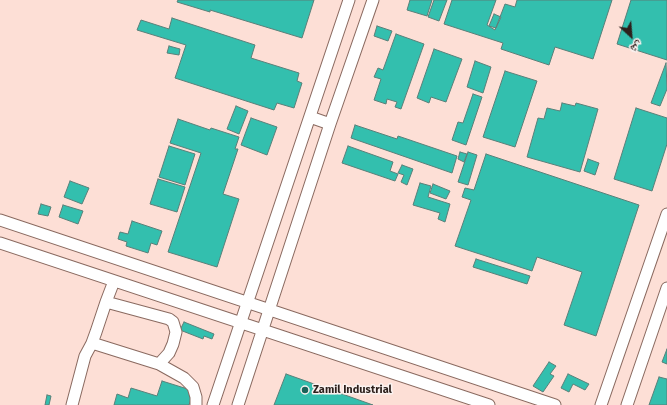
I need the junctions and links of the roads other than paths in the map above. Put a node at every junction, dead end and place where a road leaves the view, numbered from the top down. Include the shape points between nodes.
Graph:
1 (349, 0) edge
2 (373, 0) edge
3 (310, 116) junction
4 (330, 124) junction
5 (667, 214) edge
6 (0, 220) edge
7 (0, 244) edge
8 (114, 281) junction
9 (667, 288) edge
10 (106, 302) junction
11 (248, 302) junction
12 (269, 310) junction
13 (240, 324) junction
14 (262, 331) junction
15 (92, 343) junction
16 (159, 364) junction
17 (72, 405) edge
18 (196, 405) edge
19 (213, 405) edge
20 (238, 405) edge
21 (489, 405) edge
22 (555, 405) edge
23 (601, 405) edge
24 (627, 405) edge

1 - 3 street
2 - 4 street
3 - 4 street
3 - 11 street
4 - 12 street
5 - 23 street
6 - 11 street
7 - 8 street
8 - 10 street
8 - 13 street
9 - 24 street
10 - 15 street
10 - 16 street via 173,322 176,332 173,344
11 - 12 street
11 - 13 street
12 - 14 street
12 - 22 street
13 - 14 street
13 - 19 street
14 - 20 street
14 - 21 street
15 - 16 street
15 - 17 street via 85,356
16 - 18 street via 184,378 193,387

